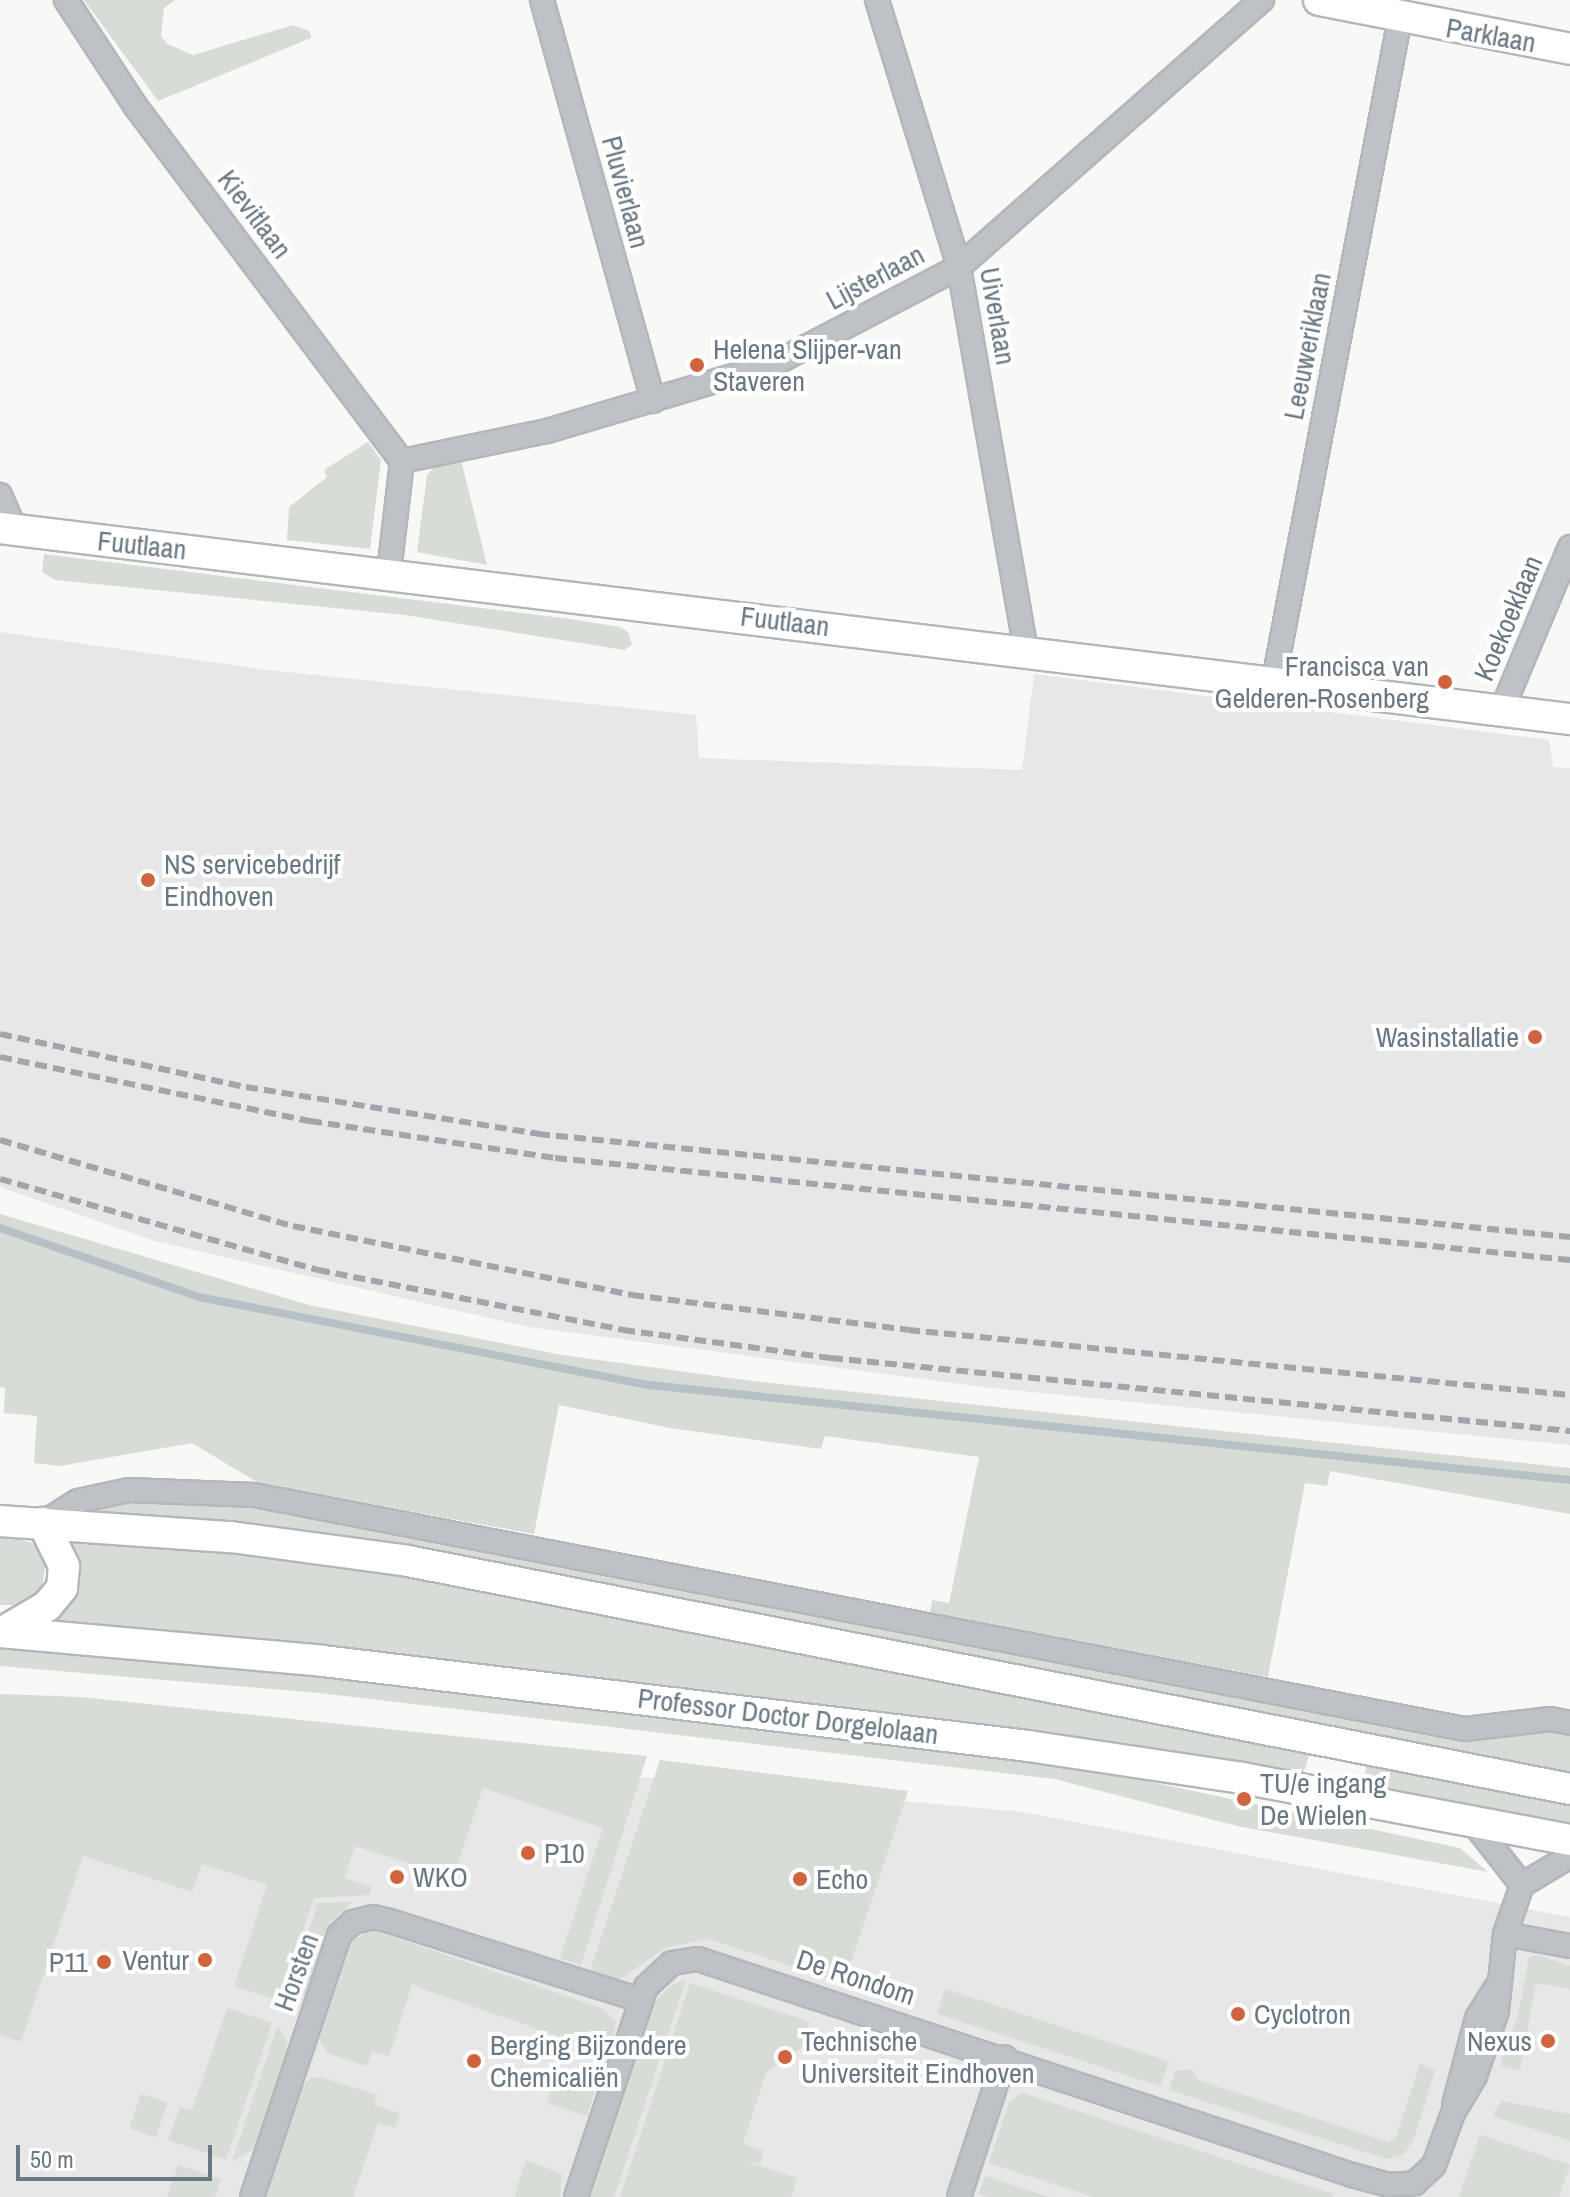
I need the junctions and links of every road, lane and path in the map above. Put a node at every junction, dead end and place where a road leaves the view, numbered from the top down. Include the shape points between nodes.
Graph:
1 (66, 0) edge
2 (542, 0) edge
3 (877, 0) edge
4 (1262, 0) edge
5 (1319, 0) edge
6 (1400, 18) junction
7 (1570, 49) edge
8 (959, 267) junction
9 (653, 401) junction
10 (402, 461) junction
11 (0, 495) edge
12 (8, 530) edge
13 (1570, 547) edge
14 (389, 572) junction
15 (1026, 652) junction
16 (1273, 685) junction
17 (1501, 712) junction
18 (1570, 719) edge
19 (0, 1521) edge
20 (43, 1523) junction
21 (2, 1632) edge
22 (1570, 1723) edge
23 (1570, 1789) edge
24 (1471, 1820) junction
25 (1570, 1840) edge
26 (1570, 1856) edge
27 (1522, 1885) junction
28 (1505, 1934) junction
29 (1570, 1946) edge
30 (641, 2000) junction
31 (1005, 2057) junction
32 (252, 2197) edge
33 (576, 2197) edge
34 (959, 2197) edge

1 - 10 street, Kievitlaan via 136,107
2 - 9 street, Pluvierlaan
3 - 8 street, Uiverlaan
4 - 8 street, Lijsterlaan
5 - 6 main road, Parklaan
6 - 7 main road, Parklaan
6 - 16 street, Leeuweriklaan
8 - 9 street, Lijsterlaan via 776,363
8 - 15 street, Uiverlaan
9 - 10 street, Lijsterlaan via 547,431
10 - 14 street
11 - 12 street
12 - 14 main road, Fuutlaan
13 - 17 street, Koekoeklaan
14 - 15 main road, Fuutlaan
15 - 16 main road, Fuutlaan
16 - 17 main road, Fuutlaan
17 - 18 main road, Fuutlaan
19 - 20 main road
20 - 21 main road via 64,1566 62,1588 47,1606
20 - 22 street via 78,1501 129,1490 254,1495 1465,1729 1550,1719
20 - 23 main road via 231,1537 396,1559
21 - 24 main road, Professor Doctor Dorgelolaan via 294,1658 815,1718 1213,1774
24 - 25 main road, Professor Doctor Dorgelolaan
24 - 27 street
26 - 27 street
27 - 28 street, De Rondom
28 - 29 street
28 - 31 street, De Rondom via 1496,1988 1477,2018 1457,2078 1453,2113 1429,2173 1415,2183 1389,2185
30 - 31 street, De Rondom via 661,1970 698,1959
30 - 32 street, Horsten via 390,1921 373,1917 353,1922 339,1935
30 - 33 street, De Rondom
31 - 34 street

